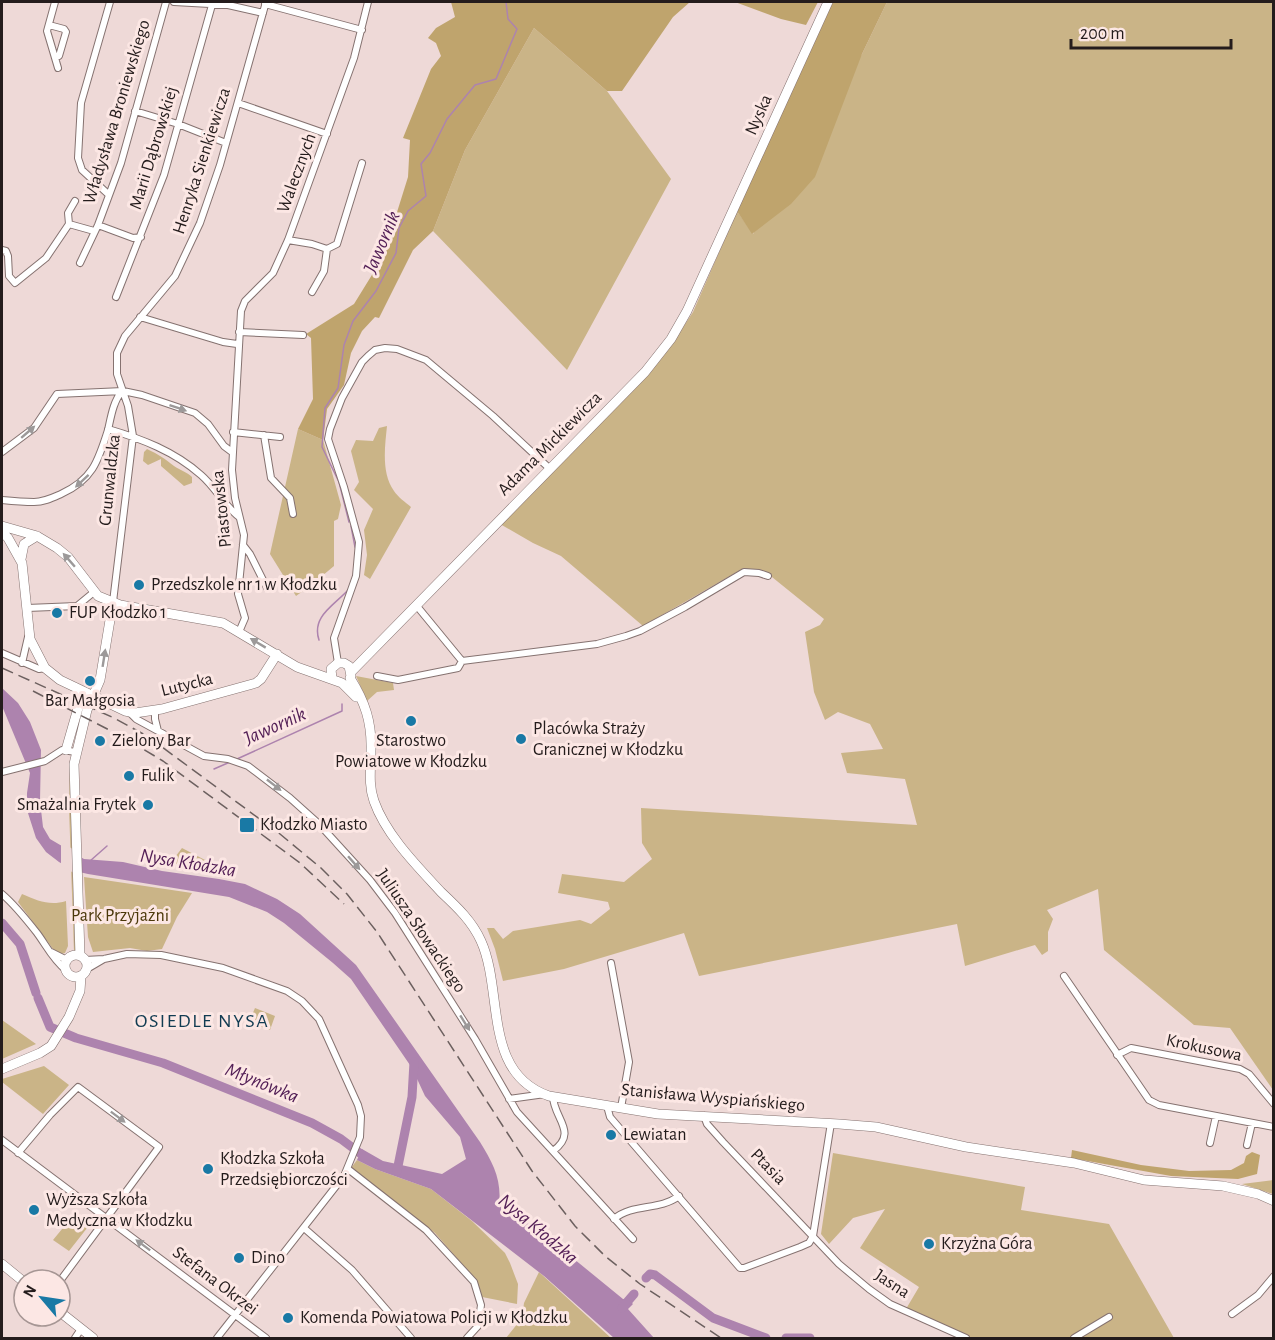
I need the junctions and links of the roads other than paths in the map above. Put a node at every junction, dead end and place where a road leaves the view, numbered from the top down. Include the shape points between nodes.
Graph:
1 (55, 2) edge
2 (110, 2) edge
3 (166, 2) edge
4 (174, 2) edge
5 (368, 2) edge
6 (828, 2) edge
7 (266, 3) edge
8 (212, 5) junction
9 (263, 13) junction
10 (48, 25) junction
11 (362, 30) junction
12 (55, 57) junction
13 (58, 69) dead end
14 (238, 103) junction
15 (135, 111) junction
16 (178, 124) junction
17 (327, 134) junction
18 (226, 143) junction
19 (362, 162) dead end
20 (108, 194) junction
21 (75, 201) dead end
22 (69, 224) junction
23 (98, 225) junction
24 (94, 231) junction
25 (141, 237) junction
26 (288, 240) junction
27 (719, 242) joint
28 (327, 249) junction
29 (2, 250) edge
30 (80, 263) dead end
31 (312, 292) dead end
32 (116, 297) dead end
33 (140, 317) junction
34 (239, 332) junction
35 (303, 335) dead end
36 (237, 344) junction
37 (123, 391) junction
38 (108, 429) junction
39 (234, 432) junction
40 (264, 435) junction
41 (133, 436) junction
42 (280, 437) dead end
43 (2, 452) edge
44 (232, 452) junction
45 (549, 468) junction
46 (2, 500) edge
47 (293, 514) dead end
48 (240, 517) junction
49 (2, 526) edge
50 (2, 532) edge
51 (37, 536) junction
52 (243, 545) junction
53 (21, 559) junction
54 (768, 576) dead end
55 (267, 588) dead end
56 (96, 594) junction
57 (112, 602) junction
58 (416, 605) junction
59 (27, 608) junction
60 (110, 619) junction
61 (239, 632) junction
62 (29, 636) junction
63 (2, 653) edge
64 (280, 656) junction
65 (462, 661) junction
66 (22, 663) junction
67 (45, 668) junction
68 (342, 673) junction
69 (377, 676) dead end
70 (83, 691) junction
71 (93, 696) junction
72 (155, 711) junction
73 (130, 713) junction
74 (158, 731) junction
75 (71, 751) junction
76 (2, 772) edge
77 (2, 894) edge
78 (50, 951) junction
79 (67, 960) junction
80 (611, 963) dead end
81 (78, 968) junction
82 (1064, 976) dead end
83 (1117, 1055) junction
84 (2, 1069) edge
85 (549, 1095) junction
86 (509, 1099) junction
87 (1274, 1104) edge
88 (607, 1106) junction
89 (621, 1108) junction
90 (704, 1116) junction
91 (1216, 1116) junction
92 (831, 1123) junction
93 (1252, 1123) junction
94 (1274, 1127) edge
95 (2, 1140) edge
96 (1210, 1143) dead end
97 (1247, 1145) dead end
98 (553, 1151) junction
99 (18, 1152) junction
100 (348, 1169) junction
101 (679, 1196) junction
102 (1272, 1199) edge
103 (107, 1218) junction
104 (614, 1219) junction
105 (304, 1228) junction
106 (813, 1236) junction
107 (633, 1239) dead end
108 (70, 1268) edge
109 (1274, 1276) edge
110 (1232, 1314) dead end
111 (235, 1316) junction
112 (1108, 1317) dead end
113 (72, 1322) edge
114 (81, 1329) junction
115 (75, 1338) edge
116 (93, 1338) edge
117 (217, 1338) edge
118 (266, 1338) edge
119 (411, 1338) edge
120 (467, 1338) edge
121 (966, 1338) edge
122 (1074, 1338) edge

1 - 10 street
2 - 20 street via 82,95 78,158 82,170
3 - 15 street, Władysława Broniewskiego
4 - 8 street
5 - 11 street, Walecznych
6 - 27 main road, Nyska
7 - 9 street, Henryka Sienkiewicza
7 - 11 street
8 - 9 street
8 - 16 street, Marii Dąbrowskiej
9 - 14 street, Henryka Sienkiewicza
10 - 12 street
10 - 12 street via 66,32 59,56
11 - 17 street, Walecznych
12 - 13 street
14 - 17 street
14 - 18 street, Henryka Sienkiewicza
15 - 16 street
15 - 20 street, Władysława Broniewskiego
16 - 18 street
16 - 25 street, Marii Dąbrowskiej
17 - 26 street, Walecznych
18 - 33 street, Henryka Sienkiewicza via 203,218 183,261 171,282
19 - 28 street via 337,244
20 - 23 street, Władysława Broniewskiego
21 - 22 street via 68,213
22 - 24 street
22 - 29 street via 46,258 15,283 9,276 8,256
23 - 24 street, Władysława Broniewskiego
23 - 25 street via 133,238
24 - 30 street, Władysława Broniewskiego
25 - 32 street, Marii Dąbrowskiej
26 - 28 street
26 - 34 street, Walecznych via 273,273 242,305
27 - 45 main road, Adama Mickiewicza via 671,339 645,372
28 - 31 street via 324,271
33 - 36 street
33 - 37 street, Grunwaldzka via 117,353 116,369
34 - 35 street
34 - 36 street, Walecznych
36 - 39 street, Piastowska
37 - 38 street
37 - 41 street, Grunwaldzka
43 -> 37 street via 34,428 57,394
37 -> 44 street via 195,414
38 - 41 street
38 -> 46 street via 95,466 75,488 36,502
39 - 40 street
39 - 44 street, Piastowska
40 - 42 street
40 - 47 street via 271,478 290,498
41 - 48 street via 165,449 202,475
41 - 57 street, Grunwaldzka
44 - 48 street, Piastowska
45 - 58 main road, Adama Mickiewicza
45 - 68 street via 426,360 385,348 368,356 342,398 328,439 358,543 356,576 334,638
48 - 52 street, Piastowska
49 - 51 main road
50 - 53 main road
51 - 53 main road via 24,544
56 -> 51 main road via 64,554
52 - 55 street
52 - 61 street, Piastowska via 238,594 245,618
53 - 59 main road
54 - 65 street via 744,572 627,636 597,644
56 - 57 main road
56 - 59 street via 77,606
56 - 60 main road
57 - 60 main road, Grunwaldzka
57 - 61 main road via 212,620
58 - 65 street
58 - 68 main road, Adama Mickiewicza via 374,648
59 - 62 main road
71 -> 60 main road, Grunwaldzka via 100,680
64 -> 61 main road
62 - 66 street
62 - 67 main road
63 - 66 street
64 - 68 main road
64 - 72 main road, Lutycka via 256,683
65 - 69 street via 458,668 398,680
66 - 67 street
67 - 70 main road, Lutycka
68 - 85 main road, Stanisława Wyspiańskiego via 367,714 370,789 377,809 408,854 473,926 489,967 500,1037 509,1063 524,1081
70 - 71 main road, Lutycka
70 - 75 main road
71 - 73 main road, Lutycka
71 - 75 main road, Grunwaldzka
72 - 73 main road, Lutycka
72 - 74 street
73 - 74 street, Juliusza Słowackiego
74 -> 86 street, Juliusza Słowackiego via 204,756 248,766 319,824 395,913
75 - 76 street via 62,750 45,761
75 - 81 main road
77 - 78 street
78 - 79 street
78 - 81 street via 57,962
79 - 81 main road
79 - 81 main road via 71,956
80 - 89 street via 628,1062
81 - 84 main road via 80,991 54,1041 40,1053
81 - 100 street via 127,954 150,954 199,962 270,984 302,1001 319,1019 361,1116 357,1146
82 - 83 street
83 - 87 street, Krokusowa via 1131,1048 1240,1069
83 - 91 street via 1149,1100
85 - 86 street
85 - 88 main road, Stanisława Wyspiańskiego
85 - 98 street via 565,1130 562,1142
86 - 98 street, Juliusza Słowackiego
88 - 89 main road, Stanisława Wyspiańskiego
88 - 101 street via 610,1117
89 - 90 main road, Stanisława Wyspiańskiego
90 - 92 main road, Stanisława Wyspiańskiego
90 - 106 street, Ptasia via 723,1142
91 - 93 street
91 - 96 street
92 - 102 main road, Stanisława Wyspiańskiego via 876,1127 966,1147 1074,1163 1144,1180 1223,1186
92 - 106 street
93 - 94 street
93 - 97 street
95 - 99 street, Stefana Okrzei
98 - 104 street, Juliusza Słowackiego
99 - 103 street, Stefana Okrzei
99 -> 103 street via 78,1087 159,1147
100 - 105 street
100 - 120 street via 426,1230 474,1282 481,1305 478,1326
101 - 104 street via 663,1205 626,1210
101 - 106 street via 740,1268 800,1247
103 - 108 street
111 -> 103 street, Stefana Okrzei
104 - 107 street, Juliusza Słowackiego
105 - 111 street
105 - 119 street via 352,1270
106 - 121 street, Jasna via 839,1263 890,1304
109 - 110 street via 1258,1295
111 - 117 street
111 - 118 street, Stefana Okrzei
112 - 122 street
113 - 114 main road
114 - 115 street
114 - 116 main road

